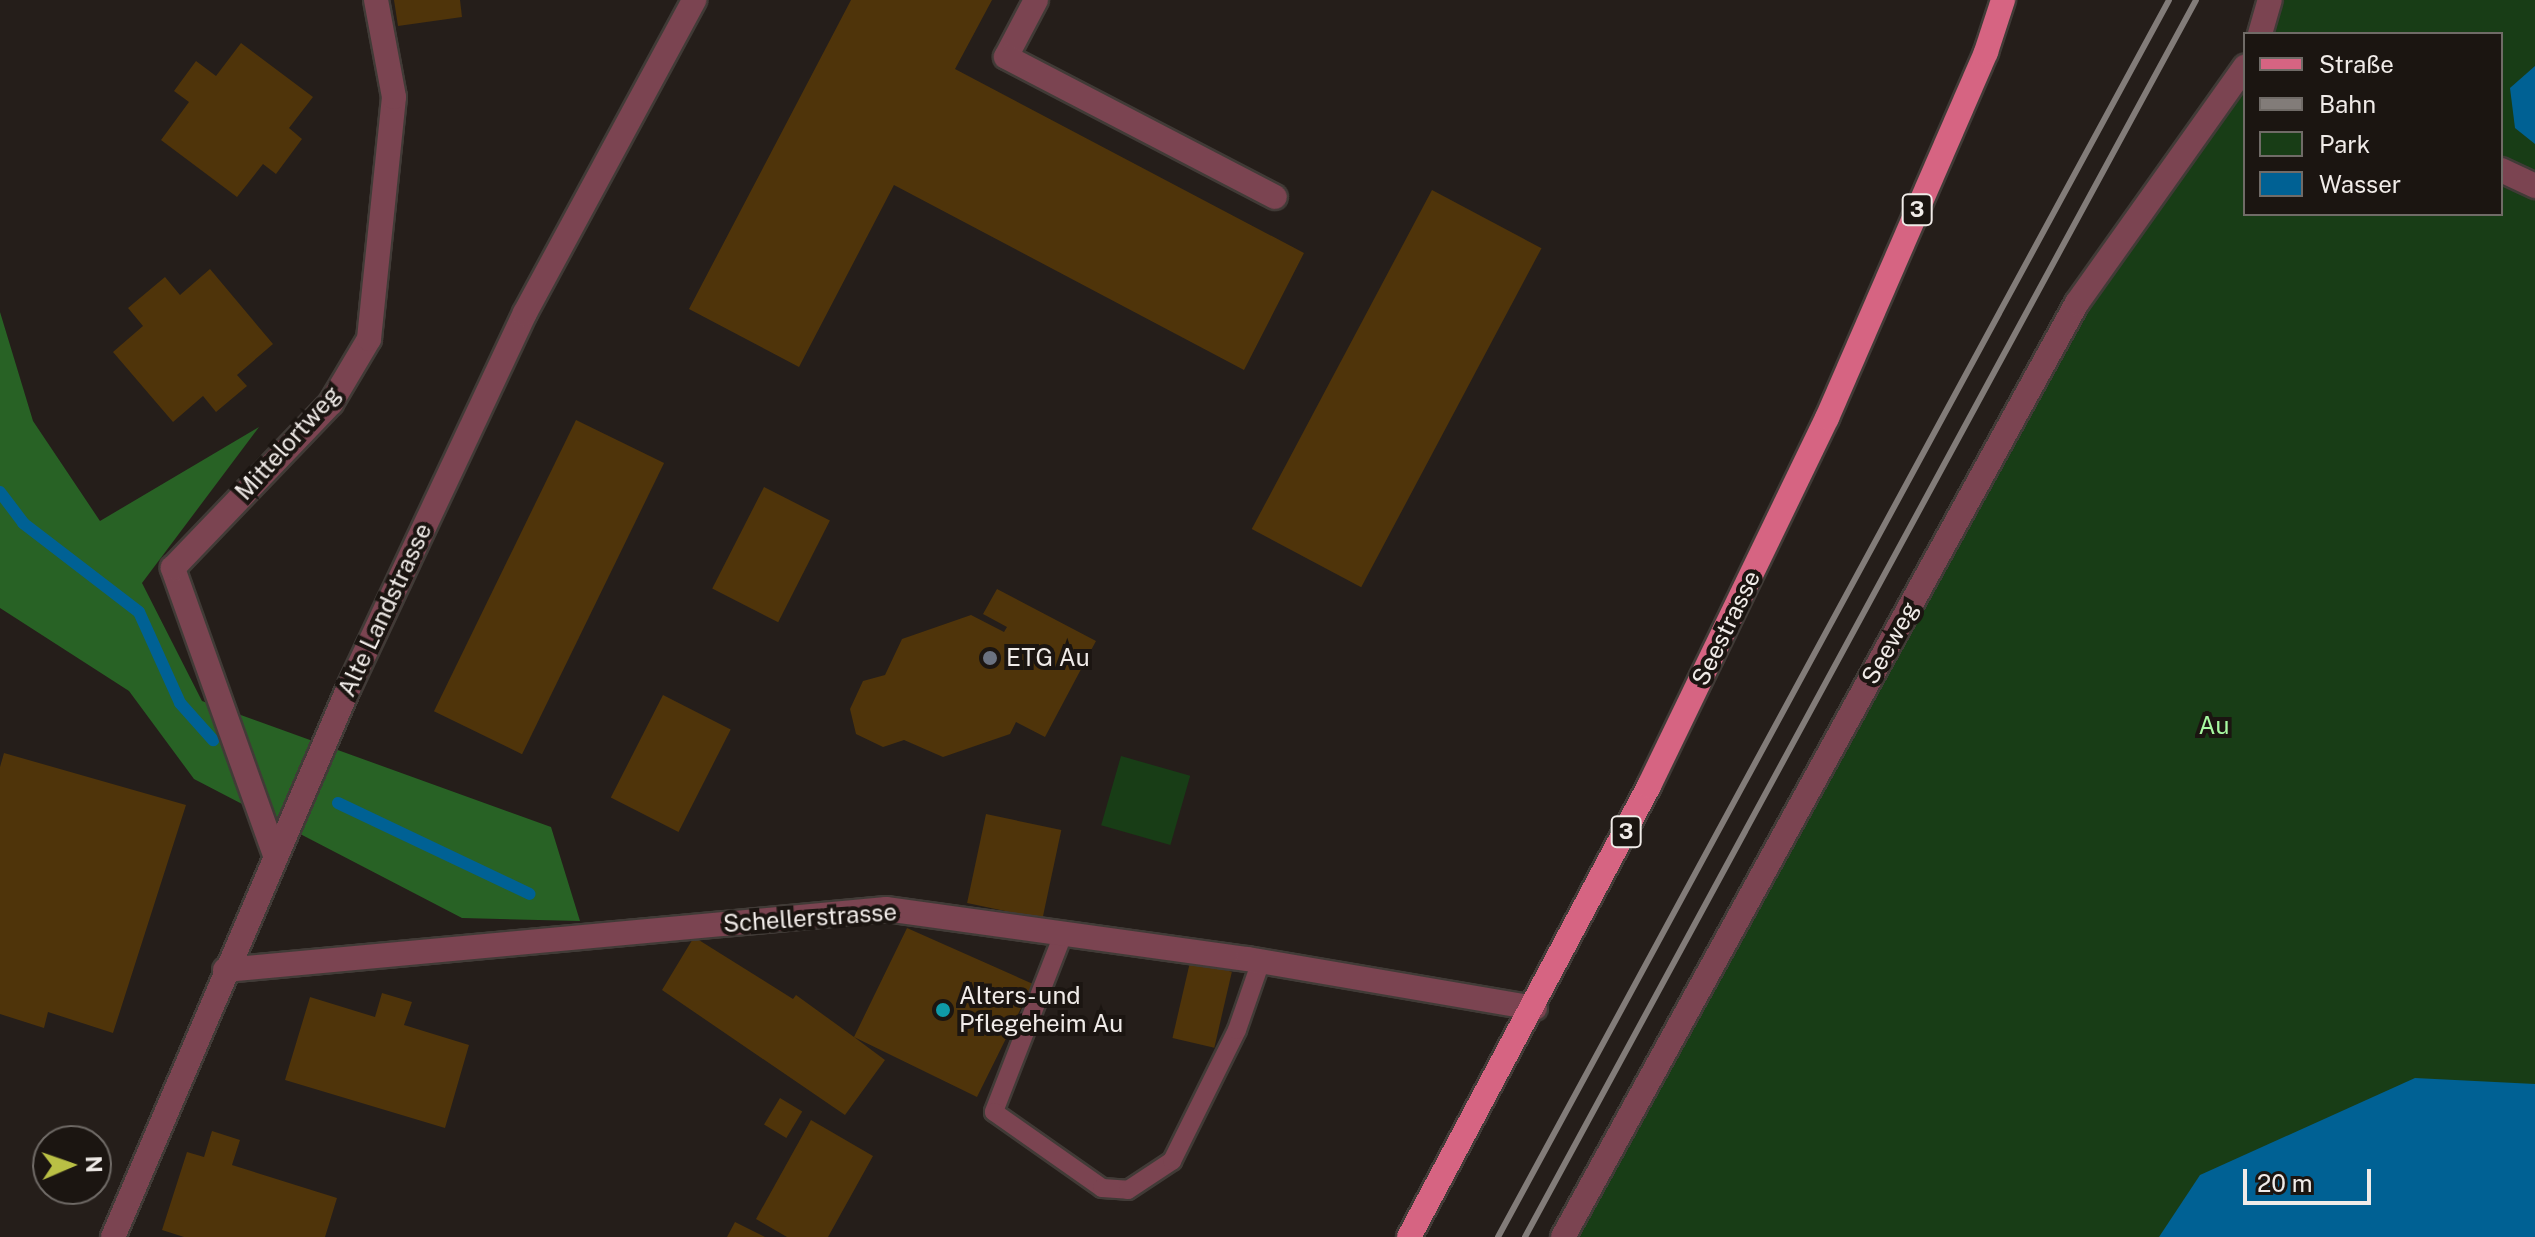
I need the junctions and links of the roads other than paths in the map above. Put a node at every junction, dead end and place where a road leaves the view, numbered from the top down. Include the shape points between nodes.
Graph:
1 (376, 0) edge
2 (694, 0) edge
3 (1036, 0) edge
4 (2003, 0) edge
5 (2270, 0) edge
6 (2261, 32) edge
7 (2243, 70) edge
8 (2503, 171) edge
9 (2535, 186) edge
10 (1275, 197) dead end
11 (275, 855) junction
12 (1064, 932) junction
13 (1261, 961) junction
14 (225, 970) junction
15 (1535, 1008) junction
16 (113, 1237) edge
17 (1409, 1237) edge
18 (1563, 1237) edge

1 - 11 street, Mittelortweg via 394,97 369,339 331,403 173,568
2 - 11 street, Alte Landstrasse via 514,337
3 - 10 street via 1006,57
4 - 15 main road, Seestrasse / 3 via 1986,52 1827,418
5 - 6 street
7 - 18 street, Seeweg via 2077,303
8 - 9 street
11 - 14 street, Alte Landstrasse
12 - 13 street, Schellerstrasse
12 - 13 lane via 994,1112 1102,1188 1128,1190 1172,1161 1237,1030
12 - 14 street, Schellerstrasse via 886,909
13 - 15 street, Schellerstrasse
14 - 16 street, Alte Landstrasse
15 - 17 main road, Seestrasse / 3

